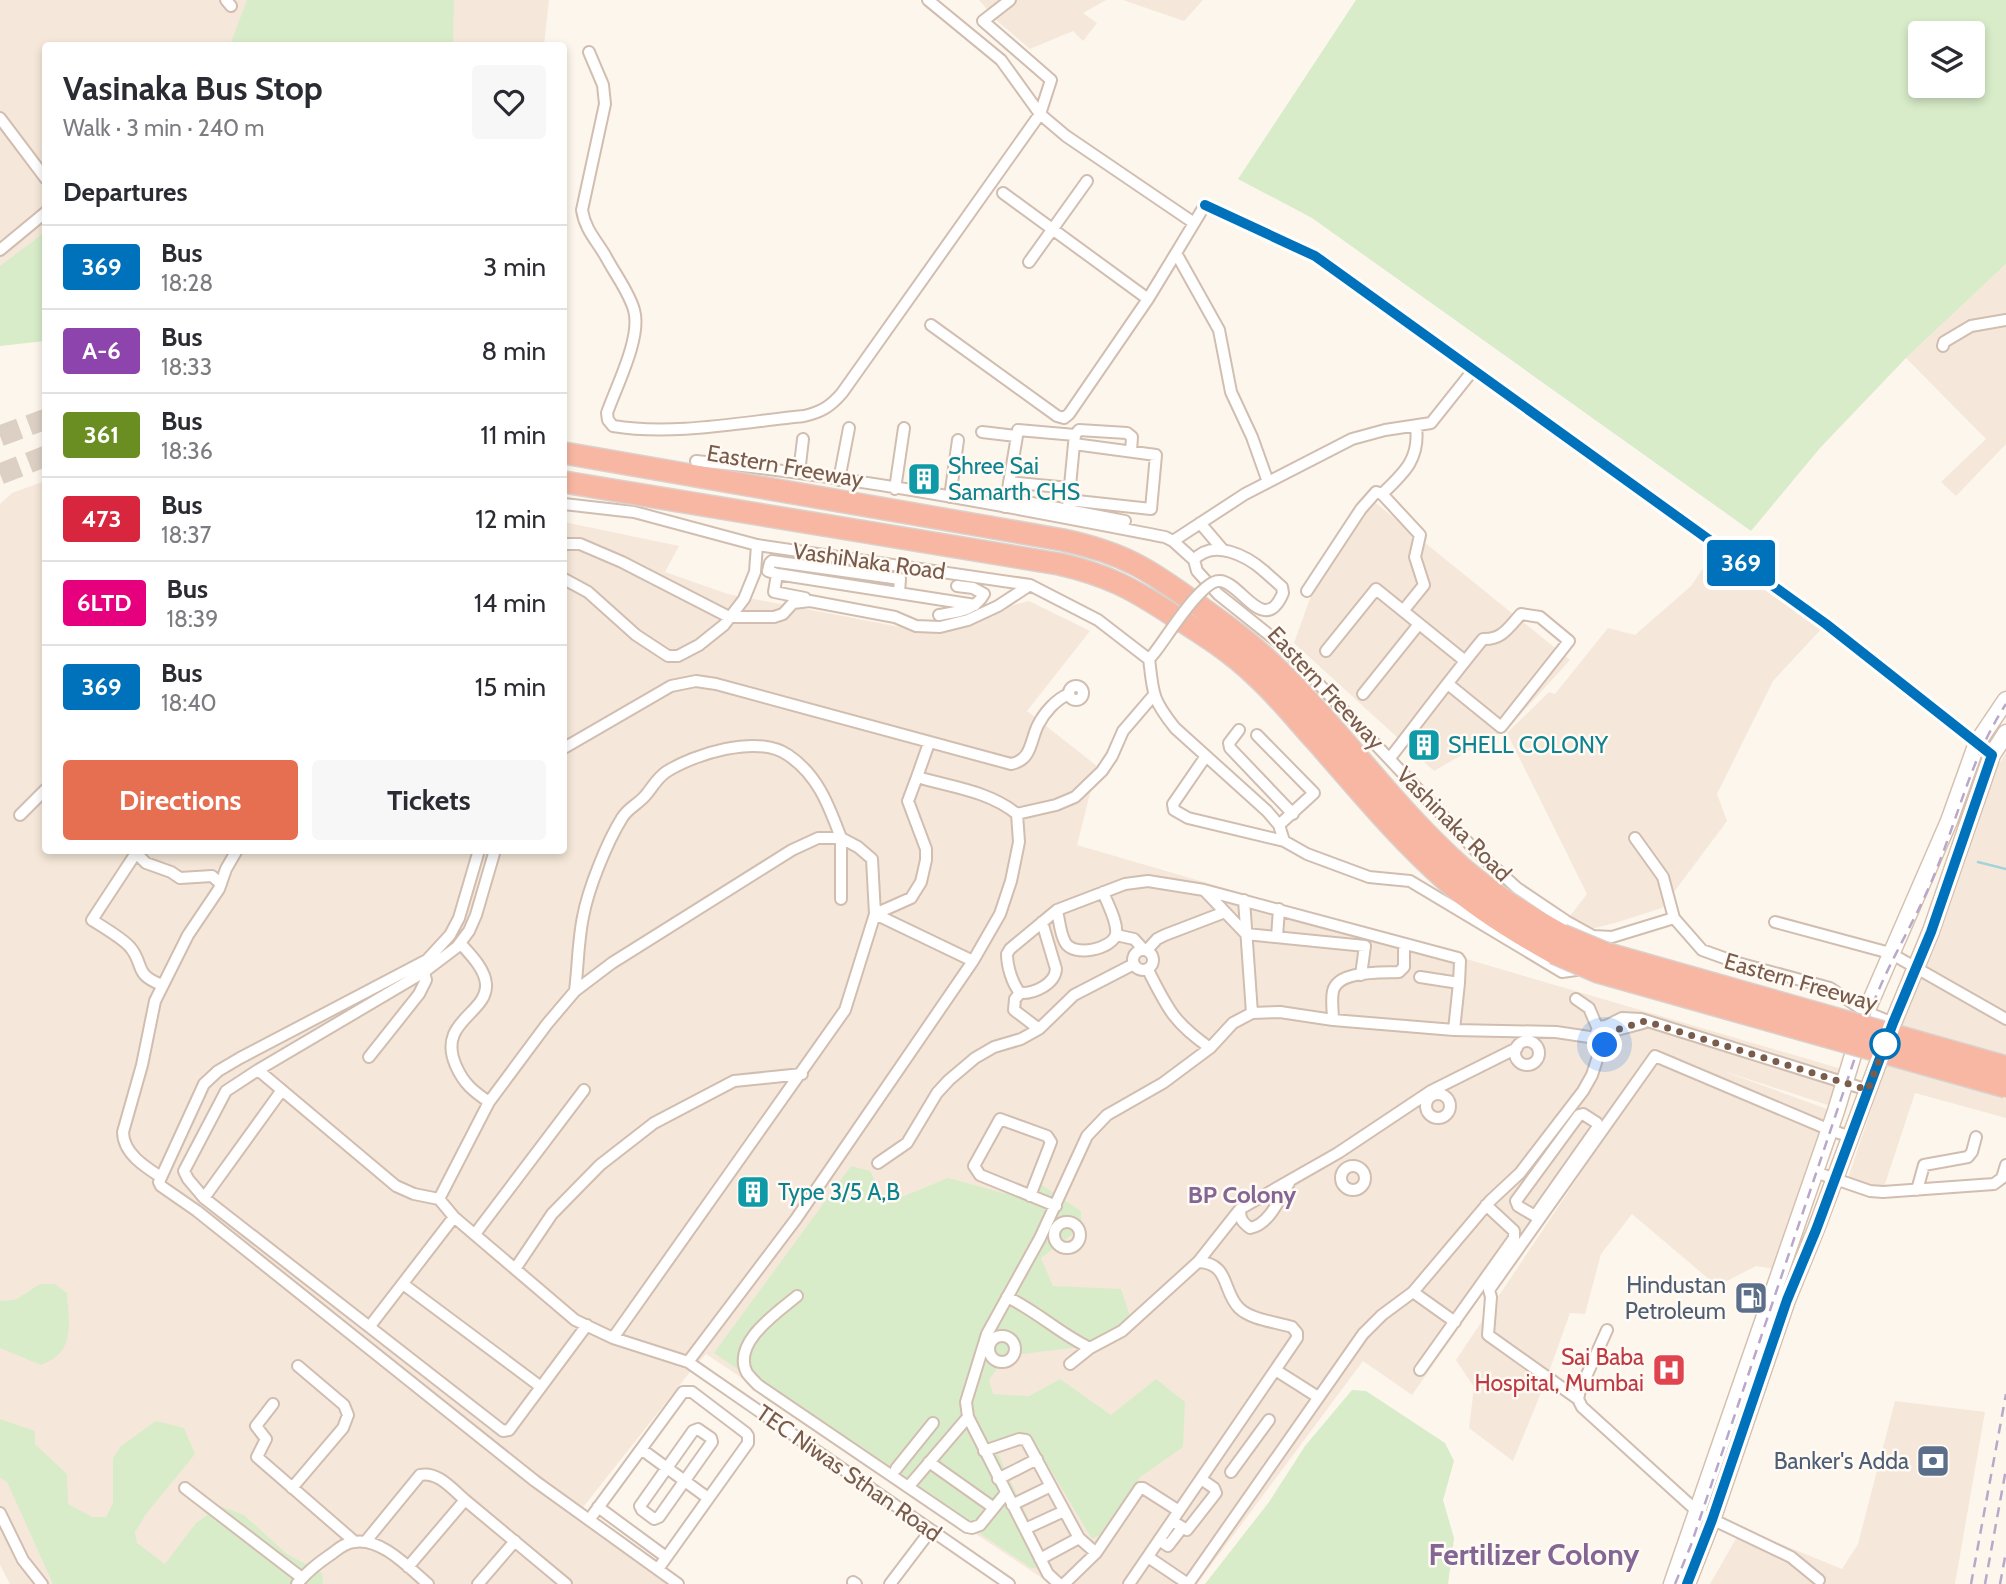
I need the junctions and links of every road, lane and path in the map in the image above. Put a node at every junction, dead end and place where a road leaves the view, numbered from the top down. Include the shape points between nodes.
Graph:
1 (928, 0) edge
2 (1010, 0) edge
3 (589, 52) dead end
4 (1040, 114) junction
5 (0, 118) edge
6 (42, 174) edge
7 (1087, 181) dead end
8 (1003, 193) dead end
9 (42, 215) edge
10 (1194, 223) junction
11 (1051, 230) junction
12 (0, 250) edge
13 (1176, 253) junction
14 (1029, 262) dead end
15 (1148, 299) junction
16 (2006, 320) edge
17 (931, 325) dead end
18 (1943, 346) dead end
19 (1474, 369) junction
20 (1416, 427) junction
21 (849, 428) dead end
22 (904, 428) dead end
23 (982, 432) dead end
24 (1016, 436) junction
25 (803, 439) dead end
26 (958, 440) dead end
27 (1074, 440) junction
28 (1131, 451) junction
29 (567, 454) edge
30 (696, 461) dead end
31 (799, 469) junction
32 (840, 477) junction
33 (567, 482) edge
34 (1009, 482) junction
35 (1268, 482) junction
36 (895, 489) junction
37 (1382, 494) junction
38 (950, 497) junction
39 (1068, 499) junction
40 (1005, 503) junction
41 (567, 504) edge
42 (1125, 521) dead end
43 (1200, 523) junction
44 (1173, 541) junction
45 (567, 544) edge
46 (757, 545) junction
47 (1223, 550) junction
48 (814, 553) junction
49 (1194, 560) junction
50 (756, 566) junction
51 (899, 566) junction
52 (813, 567) junction
53 (773, 572) junction
54 (897, 578) junction
55 (567, 581) edge
56 (827, 582) junction
57 (964, 583) junction
58 (1030, 585) junction
59 (1307, 591) dead end
60 (899, 593) junction
61 (824, 601) junction
62 (837, 604) dead end
63 (975, 605) junction
64 (1403, 611) junction
65 (939, 615) dead end
66 (729, 617) junction
67 (1419, 624) junction
68 (1326, 651) dead end
69 (1152, 655) junction
70 (1465, 661) junction
71 (1447, 684) junction
72 (1069, 694) dead end
73 (1363, 694) dead end
74 (1153, 696) junction
75 (2006, 700) edge
76 (1239, 730) dead end
77 (1257, 735) dead end
78 (1980, 740) junction
79 (929, 743) junction
80 (1998, 745) edge
81 (567, 746) edge
82 (1206, 756) junction
83 (1390, 758) junction
84 (917, 777) junction
85 (42, 793) edge
86 (1017, 814) junction
87 (1293, 814) junction
88 (20, 815) dead end
89 (1279, 825) junction
90 (841, 838) junction
91 (1635, 838) dead end
92 (1284, 841) junction
93 (133, 854) edge
94 (136, 854) edge
95 (235, 854) edge
96 (478, 854) edge
97 (494, 854) edge
98 (221, 884) junction
99 (1204, 890) junction
100 (1103, 892) junction
101 (841, 900) dead end
102 (1244, 900) junction
103 (1279, 909) junction
104 (1057, 910) junction
105 (1225, 912) junction
106 (875, 914) junction
107 (1674, 918) junction
108 (1042, 922) junction
109 (1775, 922) dead end
110 (1367, 932) junction
111 (1246, 933) junction
112 (1116, 935) junction
113 (1593, 936) junction
114 (1278, 937) junction
115 (460, 943) junction
116 (1558, 944) junction
117 (1365, 946) junction
118 (1145, 950) junction
119 (1404, 950) dead end
120 (1890, 953) junction
121 (972, 961) junction
122 (1134, 964) junction
123 (1915, 966) junction
124 (1148, 970) junction
125 (424, 972) junction
126 (1361, 975) junction
127 (1420, 976) dead end
128 (1459, 983) junction
129 (162, 985) junction
130 (575, 991) junction
131 (1020, 993) junction
132 (1576, 999) dead end
133 (1866, 1012) junction
134 (1252, 1013) junction
135 (2006, 1019) edge
136 (1333, 1020) junction
137 (1893, 1023) junction
138 (1040, 1029) junction
139 (1454, 1030) junction
140 (1556, 1032) junction
141 (1603, 1034) junction
142 (1529, 1041) junction
143 (1210, 1048) junction
144 (1517, 1048) junction
145 (369, 1057) dead end
146 (2006, 1067) edge
147 (258, 1070) junction
148 (802, 1073) junction
149 (1845, 1083) junction
150 (2006, 1087) edge
151 (282, 1090) junction
152 (584, 1090) dead end
153 (1868, 1090) junction
154 (489, 1102) junction
155 (1836, 1111) junction
156 (1857, 1118) junction
157 (1830, 1130) junction
158 (1851, 1137) junction
159 (1976, 1137) dead end
160 (1538, 1150) junction
161 (1338, 1153) junction
162 (1549, 1157) junction
163 (878, 1163) dead end
164 (2006, 1165) edge
165 (1348, 1167) dead end
166 (1520, 1172) junction
167 (1815, 1172) junction
168 (161, 1177) junction
169 (1833, 1179) junction
170 (1291, 1180) junction
171 (1532, 1181) junction
172 (1917, 1190) junction
173 (1030, 1196) junction
174 (204, 1198) junction
175 (439, 1199) junction
176 (1486, 1205) junction
177 (1240, 1209) junction
178 (1054, 1210) junction
179 (454, 1217) junction
180 (1067, 1222) junction
181 (1796, 1225) junction
182 (1816, 1230) junction
183 (475, 1234) junction
184 (1041, 1238) junction
185 (1055, 1240) junction
186 (1198, 1262) junction
187 (515, 1269) junction
188 (403, 1284) junction
189 (1413, 1292) junction
190 (797, 1296) dead end
191 (1007, 1297) junction
192 (1779, 1298) junction
193 (1455, 1322) junction
194 (587, 1325) junction
195 (370, 1326) junction
196 (1606, 1331) dead end
197 (613, 1338) junction
198 (1090, 1348) junction
199 (688, 1362) junction
200 (1070, 1364) dead end
201 (298, 1366) dead end
202 (1420, 1370) dead end
203 (1277, 1371) junction
204 (541, 1387) junction
205 (1318, 1397) junction
206 (1578, 1399) junction
207 (273, 1404) dead end
208 (1245, 1417) junction
209 (968, 1418) junction
210 (933, 1423) dead end
211 (917, 1443) junction
212 (641, 1448) junction
213 (1223, 1448) junction
214 (984, 1451) junction
215 (932, 1459) junction
216 (1037, 1460) junction
217 (1240, 1460) junction
218 (667, 1467) junction
219 (896, 1469) dead end
220 (1231, 1472) dead end
221 (998, 1479) junction
222 (1201, 1479) junction
223 (684, 1480) junction
224 (909, 1486) junction
225 (1051, 1486) junction
226 (185, 1488) dead end
227 (292, 1488) junction
228 (1006, 1493) junction
229 (708, 1498) junction
230 (465, 1500) junction
231 (1012, 1505) junction
232 (598, 1507) junction
233 (993, 1508) junction
234 (1064, 1511) junction
235 (0, 1513) edge
236 (1705, 1517) junction
237 (589, 1520) junction
238 (1178, 1520) junction
239 (1025, 1529) junction
240 (931, 1530) junction
241 (1079, 1538) junction
242 (360, 1541) junction
243 (514, 1541) junction
244 (1096, 1553) junction
245 (1148, 1556) junction
246 (666, 1557) junction
247 (1040, 1559) junction
248 (408, 1567) junction
249 (658, 1569) junction
250 (551, 1579) edge
251 (1819, 1580) dead end
252 (299, 1581) edge
253 (1680, 1582) edge
254 (42, 1584) edge
255 (428, 1584) edge
256 (478, 1584) edge
257 (566, 1584) edge
258 (678, 1584) edge
259 (890, 1584) edge
260 (1009, 1584) edge
261 (1059, 1584) edge
262 (1065, 1584) edge
263 (1129, 1584) edge
264 (1188, 1584) edge

1 - 4 street via 1001,60
2 - 4 street via 983,21 1051,80
3 - 4 street via 603,85 605,104 582,210 587,231 634,309 636,326 607,413 613,426 632,429 804,416 830,406
4 - 10 street
5 - 6 street
7 - 11 street
8 - 11 street
9 - 12 street
10 - 13 street
10 - 19 street via 1205,205 1315,256
11 - 14 street
11 - 15 street
13 - 15 street
13 - 35 street via 1219,330 1231,392
15 - 17 street via 1064,418
16 - 18 street via 1971,326
19 - 20 street via 1431,423
19 - 78 street
20 - 35 street via 1352,439
20 - 37 street via 1409,468
21 - 32 street
22 - 36 street
23 - 24 street
24 - 27 street via 1022,429
24 - 34 street
25 - 31 street
26 - 38 street
27 - 28 street
27 - 28 street via 1079,430 1127,433 1132,437
27 - 39 street
28 - 39 street via 1157,457 1151,509
29 - 116 highway, Eastern Freeway via 1063,540 1129,559 1246,641 1290,682 1385,791 1461,867
30 - 31 street
31 - 32 street
32 - 36 street
33 - 116 highway, Eastern Freeway via 1059,564 1119,582 1233,656 1276,696 1371,804 1448,882 1490,915
34 - 39 street
34 - 40 street
35 - 43 street
36 - 38 street
37 - 59 street via 1376,492 1361,509
37 - 64 street via 1420,535 1415,557 1423,585
38 - 40 street
39 - 40 street
39 - 42 street
40 - 44 street
41 - 46 street, VashiNaka Road via 634,512
43 - 44 street
43 - 47 street
44 - 49 street, Vashinaka Road
45 - 66 street via 580,544 622,562
46 - 48 street, VashiNaka Road
46 - 50 street
47 - 49 street via 1200,554
47 - 69 street, bridge via 1264,570 1282,587 1275,606 1254,606 1232,584 1212,582
48 - 51 street, VashiNaka Road
48 - 52 street
49 - 83 street, Vashinaka Road via 1218,594 1283,646
50 - 53 street
50 - 66 street via 744,599
51 - 54 street
51 - 57 street, VashiNaka Road
52 - 53 street via 772,561
52 - 54 street
53 - 56 street
53 - 61 street via 774,592
54 - 60 street via 901,580
55 - 66 street via 668,656 699,645
56 - 60 street
56 - 61 street
57 - 58 street, VashiNaka Road
57 - 63 street via 984,594
58 - 66 street via 998,606 940,627 916,626 895,617 810,601 793,603 774,617
58 - 69 street, VashiNaka Road
60 - 63 street
61 - 62 street
63 - 65 street
64 - 67 street
64 - 68 street via 1376,589
67 - 70 street
67 - 73 street
69 - 74 street
70 - 71 street
70 - 71 street via 1483,639 1499,638 1521,614 1540,617 1569,641 1501,727
71 - 83 street
72 - 79 street via 1042,718 1030,751 1018,763
74 - 82 street via 1175,728
74 - 86 street via 1123,731 1102,771 1075,797
75 - 78 main road
76 - 87 street via 1230,748
77 - 87 street via 1313,791
78 - 80 street
78 - 120 main road
79 - 81 street via 696,681 671,686
79 - 84 street
80 - 123 main road
82 - 89 street
82 - 92 street via 1173,804 1174,810 1188,818
83 - 113 street, Vashinaka Road via 1517,888
84 - 86 street via 985,795
84 - 106 street via 908,801 926,849 921,882 911,898
85 - 88 street
86 - 121 street via 1019,842 1011,881 1000,915
87 - 89 street
89 - 92 street
90 - 101 street
90 - 106 street via 872,859
90 - 130 street via 818,838 792,850
90 - 130 street via 825,796 808,771 785,753 735,746 665,773 623,815 598,870 583,916
91 - 107 street via 1663,877
92 - 113 street via 1368,877 1409,881 1562,972 1576,970
93 - 129 street via 92,920 129,946 140,972
94 - 98 street via 180,878 212,876
95 - 98 street
96 - 168 street via 459,918 427,960 209,1078
97 - 115 street via 476,915
98 - 129 street
99 - 100 street via 1148,881
99 - 102 street
99 - 105 street
100 - 104 street
100 - 112 street
102 - 103 street
102 - 111 street
103 - 110 street
103 - 114 street
104 - 108 street
104 - 112 street via 1065,944 1074,950 1112,942
105 - 111 street
105 - 118 street via 1165,935
106 - 121 street
106 - 148 street via 845,1010
107 - 113 street via 1612,937
107 - 133 street via 1702,950 1830,988
108 - 131 street via 1007,954
108 - 131 street via 1056,977
109 - 120 street
110 - 117 street
110 - 128 street via 1458,958
111 - 114 street
111 - 134 street
112 - 118 street via 1134,939
114 - 117 street
115 - 125 street
115 - 154 street via 474,957 486,983 450,1043 463,1081
116 - 146 highway, Eastern Freeway, bridge via 1605,953
116 - 150 highway, Eastern Freeway, bridge via 1598,972
117 - 126 street
118 - 122 street via 1135,954
118 - 124 street via 1154,958
119 - 126 street via 1404,967 1399,972
120 - 123 street
120 - 133 main road
121 - 199 street via 796,1219
122 - 124 street
122 - 138 street via 1074,995
123 - 135 street
123 - 137 main road
124 - 143 street via 1171,1015
125 - 145 street via 426,980 419,995
125 - 147 street
126 - 136 street via 1346,976 1333,990
127 - 128 street
128 - 139 street
129 - 168 street via 123,1132 123,1141 137,1159
130 - 154 street
131 - 138 street via 1014,1010
132 - 141 street via 1589,1008
133 - 137 street
133 - 149 main road
134 - 136 street
134 - 143 street via 1233,1023
136 - 139 street
137 - 153 main road
138 - 163 street via 983,1052 949,1080 907,1143
139 - 140 street
140 - 141 street
140 - 142 street
141 - 149 street via 1645,1021
141 - 160 street via 1592,1075
142 - 144 street
142 - 144 street via 1538,1048 1534,1062 1520,1062
143 - 178 street via 1096,1124
144 - 161 street via 1432,1093
147 - 151 street
147 - 174 street via 226,1091 184,1171
148 - 187 street via 734,1081 654,1123 600,1165 552,1214
148 - 197 street
149 - 153 street
149 - 155 main road
151 - 174 street
151 - 175 street via 396,1186
152 - 183 street
153 - 156 main road
154 - 175 street
155 - 156 main road
155 - 157 main road
156 - 158 main road
157 - 158 street
157 - 167 main road
157 - 206 street via 1655,1056 1489,1290 1488,1335
158 - 169 main road
159 - 172 street via 1968,1157 1924,1165
160 - 162 street
160 - 166 street
161 - 165 street
161 - 170 street
162 - 171 street
162 - 171 street via 1579,1115 1597,1123 1535,1216 1516,1203
164 - 172 street via 2002,1178 1994,1184
166 - 171 street
166 - 176 street
167 - 169 street
167 - 181 main road
168 - 237 street via 162,1186
169 - 172 street via 1878,1192
169 - 182 main road
170 - 177 street
170 - 177 street via 1256,1227 1244,1224
173 - 173 street via 974,1169 1000,1119 1051,1142
173 - 178 street
174 - 195 street
175 - 179 street, TEC Niwas Sthan Road
176 - 189 street
176 - 193 street via 1515,1235
177 - 186 street
178 - 180 street
178 - 184 street
179 - 183 street, TEC Niwas Sthan Road
179 - 188 street
180 - 185 street via 1056,1228
180 - 185 street via 1078,1228 1079,1241 1068,1248
181 - 182 main road
181 - 192 main road
182 - 192 main road
183 - 187 street, TEC Niwas Sthan Road
184 - 185 street
184 - 191 street
186 - 198 street via 1122,1331
186 - 203 street via 1219,1269 1234,1301 1245,1312 1292,1327 1297,1333
187 - 194 street, TEC Niwas Sthan Road
188 - 195 street
188 - 204 street
189 - 193 street
189 - 205 street via 1363,1334
190 - 224 street via 757,1331 745,1349 747,1373 758,1385
191 - 198 street
191 - 209 street via 966,1402
192 - 236 main road
193 - 202 street
194 - 197 street, TEC Niwas Sthan Road
194 - 204 street
195 - 204 street via 503,1431 509,1430
196 - 206 street
197 - 199 street, TEC Niwas Sthan Road
198 - 200 street
199 - 240 street, TEC Niwas Sthan Road
201 - 227 street via 344,1405 348,1415 343,1428
203 - 205 street
203 - 208 street
205 - 264 street
206 - 236 street via 1581,1408
207 - 227 street via 256,1426 267,1439 257,1457
208 - 213 street
208 - 217 street via 1266,1424
209 - 214 street
209 - 215 street
210 - 211 street
211 - 215 street
211 - 219 street
212 - 218 street
212 - 229 street via 683,1392 692,1392 748,1436 748,1443
212 - 232 street
213 - 217 street
213 - 222 street
214 - 216 street via 1024,1438
214 - 221 street
215 - 224 street
215 - 233 street
216 - 221 street
216 - 225 street
217 - 220 street
218 - 223 street
218 - 223 street via 640,1506 642,1510 654,1519 659,1517
218 - 223 street via 695,1429 711,1438
221 - 228 street
222 - 238 street
222 - 238 street via 1216,1493 1189,1528 1185,1530
223 - 229 street
224 - 233 street via 972,1528
225 - 231 street
225 - 234 street
226 - 252 street
227 - 242 street
228 - 231 street
228 - 233 street
229 - 246 street
230 - 242 street via 437,1476 421,1475
230 - 243 street
230 - 248 street
231 - 239 street
232 - 237 street
232 - 246 street
234 - 239 street
234 - 241 street
235 - 254 street via 23,1560
236 - 251 street via 1791,1557
236 - 253 main road
237 - 249 street
238 - 244 street via 1140,1488
238 - 245 street
239 - 247 street
240 - 259 street
240 - 260 street, TEC Niwas Sthan Road
241 - 244 street
241 - 247 street
242 - 248 street via 383,1549
242 - 252 street via 341,1547
243 - 250 street
243 - 256 street
244 - 262 street
245 - 263 street
245 - 264 street
246 - 249 street
247 - 261 street
248 - 255 street
249 - 258 street
250 - 257 street

